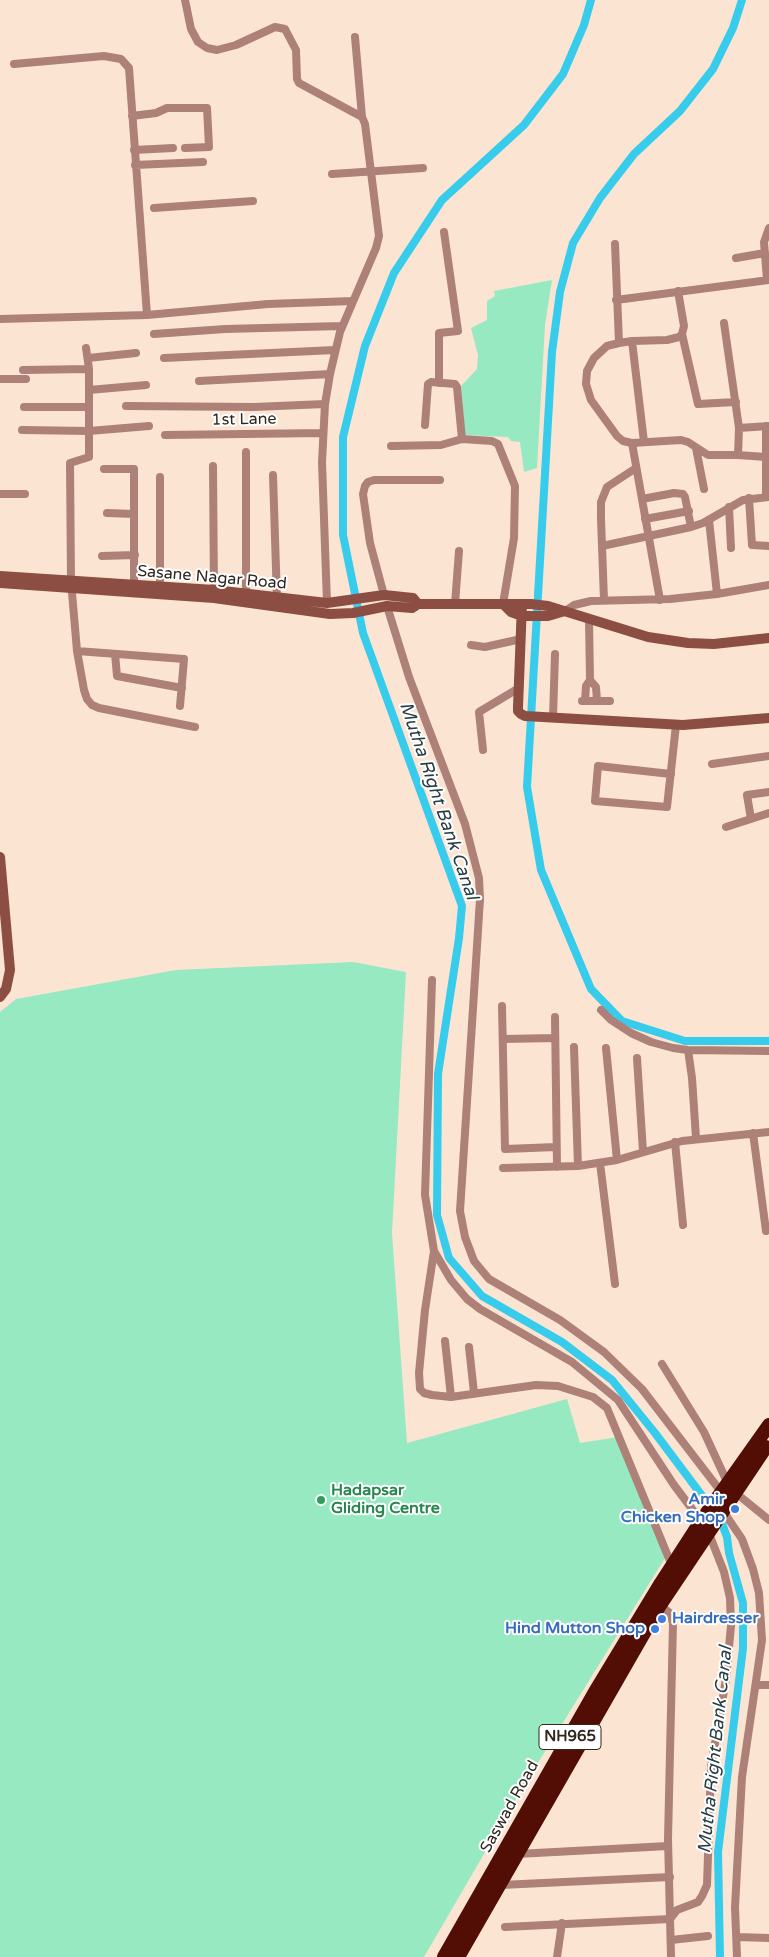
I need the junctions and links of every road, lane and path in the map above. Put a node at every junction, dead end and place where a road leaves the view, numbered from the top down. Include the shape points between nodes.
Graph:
1 (185, 0) edge
2 (355, 37) dead end
3 (14, 64) dead end
4 (132, 116) junction
5 (362, 117) junction
6 (172, 148) dead end
7 (184, 148) dead end
8 (134, 150) junction
9 (203, 162) dead end
10 (135, 164) junction
11 (424, 168) dead end
12 (371, 171) junction
13 (332, 174) dead end
14 (253, 201) dead end
15 (138, 209) junction
16 (769, 228) edge
17 (444, 232) dead end
18 (615, 244) dead end
19 (765, 253) junction
20 (736, 258) dead end
21 (768, 280) edge
22 (678, 291) junction
23 (616, 300) junction
24 (354, 301) junction
25 (146, 315) junction
26 (0, 319) edge
27 (724, 323) dead end
28 (342, 326) junction
29 (154, 334) dead end
30 (682, 334) junction
31 (632, 341) junction
32 (619, 343) junction
33 (86, 348) dead end
34 (335, 350) junction
35 (136, 353) dead end
36 (88, 358) junction
37 (164, 358) dead end
38 (89, 369) junction
39 (23, 370) dead end
40 (330, 374) junction
41 (0, 379) edge
42 (26, 379) dead end
43 (199, 381) dead end
44 (439, 382) junction
45 (146, 385) dead end
46 (89, 390) junction
47 (736, 402) junction
48 (326, 404) junction
49 (126, 406) dead end
50 (89, 407) junction
51 (24, 408) dead end
52 (425, 425) dead end
53 (148, 426) dead end
54 (768, 426) edge
55 (739, 428) junction
56 (22, 430) dead end
57 (89, 431) junction
58 (324, 433) junction
59 (165, 435) dead end
60 (462, 438) junction
61 (644, 442) junction
62 (632, 443) junction
63 (391, 446) dead end
64 (696, 448) junction
65 (246, 452) dead end
66 (738, 455) junction
67 (766, 457) junction
68 (213, 466) dead end
69 (636, 468) junction
70 (104, 469) dead end
71 (272, 475) dead end
72 (160, 478) dead end
73 (440, 480) dead end
74 (704, 489) dead end
75 (0, 494) edge
76 (25, 494) dead end
77 (768, 497) edge
78 (749, 498) junction
79 (642, 499) junction
80 (729, 507) junction
81 (689, 511) junction
82 (107, 513) dead end
83 (134, 514) junction
84 (645, 519) junction
85 (709, 520) junction
86 (691, 528) junction
87 (648, 536) junction
88 (602, 546) junction
89 (769, 546) edge
90 (731, 548) dead end
91 (459, 551) dead end
92 (135, 555) junction
93 (102, 556) dead end
94 (0, 576) edge
95 (0, 583) edge
96 (71, 585) junction
97 (769, 585) edge
98 (134, 586) junction
99 (160, 587) junction
100 (214, 594) junction
101 (717, 594) junction
102 (384, 596) junction
103 (246, 598) junction
104 (604, 600) junction
105 (660, 600) junction
106 (277, 602) junction
107 (327, 603) junction
108 (418, 604) junction
109 (454, 604) junction
110 (503, 604) junction
111 (527, 604) junction
112 (388, 606) junction
113 (548, 611) junction
114 (565, 611) junction
115 (527, 616) junction
116 (589, 619) junction
117 (769, 638) edge
118 (521, 639) junction
119 (470, 645) dead end
120 (77, 651) junction
121 (115, 654) junction
122 (555, 654) dead end
123 (590, 680) junction
124 (182, 688) junction
125 (519, 688) junction
126 (610, 702) dead end
127 (589, 703) junction
128 (180, 706) dead end
129 (553, 718) junction
130 (769, 718) edge
131 (676, 725) junction
132 (195, 727) dead end
133 (483, 750) dead end
134 (769, 756) edge
135 (712, 764) dead end
136 (670, 774) junction
137 (769, 792) edge
138 (769, 813) edge
139 (751, 819) junction
140 (726, 827) dead end
141 (0, 857) edge
142 (0, 862) edge
143 (432, 980) dead end
144 (0, 997) edge
145 (502, 1006) dead end
146 (600, 1010) dead end
147 (555, 1017) dead end
148 (555, 1038) junction
149 (502, 1039) junction
150 (574, 1048) dead end
151 (606, 1048) dead end
152 (688, 1050) junction
153 (769, 1051) edge
154 (637, 1058) dead end
155 (769, 1132) edge
156 (753, 1133) junction
157 (696, 1138) junction
158 (675, 1142) junction
159 (556, 1147) junction
160 (644, 1152) junction
161 (617, 1160) junction
162 (600, 1163) junction
163 (557, 1166) junction
164 (578, 1166) junction
165 (503, 1168) dead end
166 (683, 1225) dead end
167 (766, 1231) dead end
168 (434, 1251) junction
169 (616, 1284) dead end
170 (445, 1341) dead end
171 (469, 1347) dead end
172 (662, 1364) dead end
173 (474, 1393) junction
174 (451, 1396) junction
175 (618, 1400) junction
176 (608, 1408) junction
177 (769, 1413) edge
178 (769, 1425) edge
179 (769, 1443) edge
180 (754, 1449) junction
181 (769, 1455) edge
182 (726, 1501) junction
183 (769, 1520) edge
184 (705, 1525) junction
185 (672, 1566) junction
186 (660, 1605) junction
187 (769, 1684) edge
188 (757, 1685) junction
189 (668, 1846) junction
190 (517, 1854) junction
191 (670, 1877) junction
192 (495, 1883) junction
193 (670, 1919) junction
194 (562, 1923) junction
195 (506, 1926) dead end
196 (708, 1936) dead end
197 (737, 1937) junction
198 (769, 1938) edge
199 (671, 1940) junction
200 (444, 1957) edge
201 (458, 1957) edge
202 (557, 1957) edge
203 (671, 1957) edge
204 (737, 1957) edge

1 - 5 street via 191,29 198,42 207,48 217,50 236,45 275,27 285,29 296,50 299,83
2 - 5 street
3 - 4 street via 104,56 121,59 129,68
4 - 7 street via 168,108 207,108 209,147
4 - 8 street
5 - 12 street
6 - 8 street
8 - 10 street
9 - 10 street
10 - 15 street
11 - 12 street
12 - 13 street
12 - 24 street via 379,236
14 - 15 street
15 - 25 street
16 - 19 street via 764,242
17 - 44 street via 458,331 439,333
18 - 23 street
19 - 20 street
19 - 21 street
21 - 22 street
22 - 23 street
22 - 30 street via 684,326
23 - 32 street
24 - 25 street via 268,304
24 - 28 street
25 - 26 street
27 - 47 street
28 - 29 street
28 - 34 street
30 - 31 street via 667,340
30 - 47 street via 698,404
31 - 32 street
31 - 61 street
32 - 62 street via 607,346 594,358 587,371 586,384 591,400 617,436
33 - 36 street
34 - 37 street
34 - 40 street
35 - 36 street
36 - 38 street
38 - 39 street
38 - 46 street
40 - 43 street
40 - 48 street
41 - 42 street
44 - 52 street via 428,384
44 - 60 street via 455,384 458,388
45 - 46 street
46 - 50 street
47 - 55 street
48 - 49 street
48 - 58 street
50 - 51 street
50 - 57 street
53 - 57 street
54 - 55 street
54 - 67 street
55 - 66 street
56 - 57 street
57 - 96 street via 88,457 70,463
58 - 59 street, 1st Lane
58 - 107 street via 322,492
60 - 63 street via 441,445
60 - 110 street via 496,442 515,486 514,538
61 - 62 street
61 - 64 street via 681,440
62 - 69 street
64 - 66 street via 708,455
64 - 74 street
65 - 103 street
66 - 67 street
67 - 77 street
68 - 100 street
69 - 79 street
69 - 88 street via 615,480 604,493 600,519
70 - 83 street via 134,469
71 - 106 street
72 - 99 street
73 - 102 street via 374,480 364,486 370,543
75 - 76 street
77 - 78 street
78 - 80 street
78 - 89 street via 752,545
79 - 81 street via 680,492
79 - 84 street
80 - 85 street
80 - 90 street
81 - 84 street
81 - 86 street
82 - 83 street
83 - 92 street
84 - 87 street
85 - 86 street
85 - 101 street
86 - 87 street
87 - 88 street
87 - 105 street
88 - 104 street
91 - 109 street
92 - 93 street
92 - 98 street
94 - 96 street, Sasane Nagar Road
95 - 96 street, Sasane Nagar Road
96 - 98 street, Sasane Nagar Road
96 - 100 street, Sasane Nagar Road
96 - 120 street
97 - 101 street
98 - 99 street, Sasane Nagar Road
99 - 100 street, Sasane Nagar Road
100 - 103 street, Sasane Nagar Road
101 - 105 street
102 - 107 street, Sasane Nagar Road
102 - 108 street, Sasane Nagar Road via 412,598
103 - 106 street, Sasane Nagar Road
104 - 105 street
104 - 114 street via 582,602
106 - 107 street, Sasane Nagar Road
106 - 112 street, Sasane Nagar Road via 330,614
108 - 109 street, Sasane Nagar Road
108 - 112 street, Sasane Nagar Road via 412,608
109 - 110 street, Sasane Nagar Road
110 - 111 street, Sasane Nagar Road
110 - 115 street via 511,612
111 - 113 street, Sasane Nagar Road
111 - 115 street
112 - 182 street via 409,677 465,824 479,878 460,1211 464,1237 474,1261 489,1279 560,1320 604,1352 636,1382
113 - 114 street, Sasane Nagar Road
113 - 115 street
114 - 116 street, Sasane Nagar Road
115 - 118 street
116 - 117 street, Sasane Nagar Road via 648,637 688,644
116 - 123 street
118 - 119 street via 485,647
118 - 125 street
120 - 121 street
120 - 132 street via 84,690 92,704
121 - 124 street via 117,676
121 - 124 street via 184,659
122 - 129 street
123 - 127 street via 586,686
123 - 127 street via 596,687
124 - 128 street
125 - 129 street via 518,711 525,716
125 - 133 street via 479,712
126 - 127 street
129 - 131 street
130 - 131 street
131 - 136 street
134 - 135 street
136 - 136 street via 668,807 595,802 598,766
137 - 139 street via 747,795
138 - 139 street
139 - 140 street
141 - 142 street
142 - 144 street via 10,970 6,988
143 - 168 street via 425,1195
145 - 149 street
146 - 152 street via 631,1033 651,1042
147 - 148 street
148 - 149 street
148 - 159 street
149 - 159 street via 505,1149
150 - 164 street
151 - 161 street
152 - 153 street
152 - 157 street
154 - 160 street
155 - 156 street
156 - 157 street
156 - 167 street
157 - 158 street
158 - 160 street
158 - 166 street
159 - 163 street
160 - 161 street
161 - 162 street
162 - 164 street
162 - 169 street
163 - 164 street
163 - 165 street
168 - 174 street via 425,1310 420,1388 424,1393
168 - 175 street via 467,1299 572,1362
170 - 174 street
171 - 173 street
172 - 182 street via 704,1432
173 - 174 street
173 - 176 street via 536,1385 558,1386 592,1396
175 - 176 street
175 - 184 street via 674,1486
176 - 185 street
177 - 180 highway, NH965
178 - 180 highway, NH965
179 - 182 highway, NH965
180 - 182 highway, Saswad Road / NH965
181 - 182 highway, NH965
182 - 183 street
182 - 184 highway, Saswad Road / NH965
182 - 188 street via 759,1593 762,1640
184 - 185 highway, Saswad Road / NH965
184 - 186 highway, Saswad Road / NH965
184 - 193 street via 724,1572 732,1626 711,1767 707,1884 698,1902 677,1910
185 - 192 highway, Saswad Road / NH965 via 595,1692
186 - 189 street via 670,1613 673,1623
186 - 190 highway, Saswad Road / NH965
187 - 188 street
188 - 197 street via 742,1777
189 - 190 street
189 - 191 street
190 - 192 highway, Saswad Road / NH965
191 - 192 street
191 - 193 street
192 - 200 highway, Saswad Road / NH965
192 - 201 highway, Saswad Road / NH965
193 - 194 street
193 - 199 street
194 - 195 street
194 - 202 street
196 - 199 street
197 - 198 street
197 - 204 street
199 - 203 street

